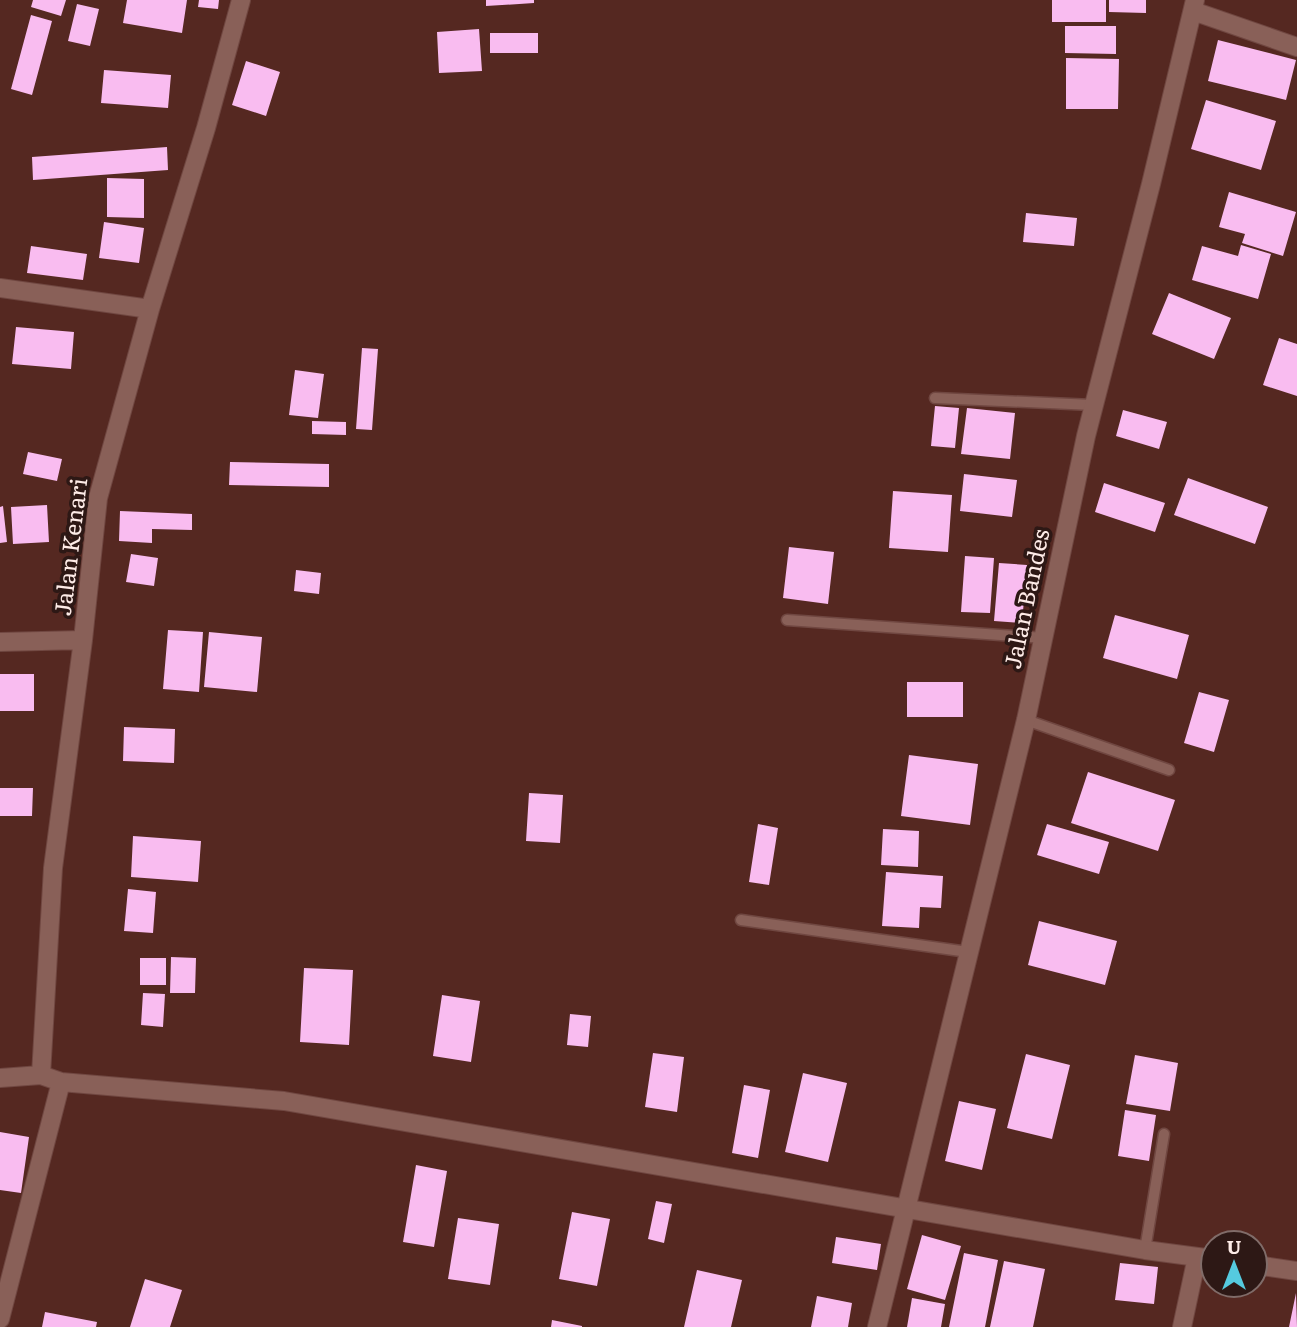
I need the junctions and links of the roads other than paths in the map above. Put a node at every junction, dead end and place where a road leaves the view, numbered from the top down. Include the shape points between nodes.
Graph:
1 (241, 0) edge
2 (1194, 6) edge
3 (1297, 47) edge
4 (0, 288) edge
5 (149, 309) junction
6 (935, 398) dead end
7 (1093, 405) junction
8 (787, 620) dead end
9 (1044, 638) junction
10 (83, 640) junction
11 (0, 642) edge
12 (1026, 720) junction
13 (1169, 770) dead end
14 (741, 920) dead end
15 (968, 952) junction
16 (41, 1075) junction
17 (0, 1078) edge
18 (61, 1082) junction
19 (1164, 1134) dead end
20 (905, 1208) junction
21 (1145, 1250) junction
22 (1199, 1257) edge
23 (1269, 1267) edge
24 (1297, 1271) edge
25 (1199, 1276) edge
26 (0, 1319) edge
27 (877, 1327) edge
28 (1182, 1327) edge

1 - 5 street, Jalan Kenari
2 - 3 street
2 - 7 street, Jalan Bandes
4 - 5 street
5 - 10 street, Jalan Kenari via 98,498
6 - 7 lane
7 - 9 street, Jalan Bandes
8 - 9 lane
9 - 12 street, Jalan Bandes
10 - 11 street
10 - 16 street, Jalan Kenari via 53,868
12 - 13 lane
12 - 15 street, Jalan Bandes
14 - 15 lane
15 - 20 street, Jalan Bandes
16 - 17 street
16 - 18 street
18 - 20 street via 284,1101
18 - 26 street
19 - 21 lane
20 - 21 street
20 - 27 street, Jalan Bandes
21 - 22 street
23 - 24 street
25 - 28 street

